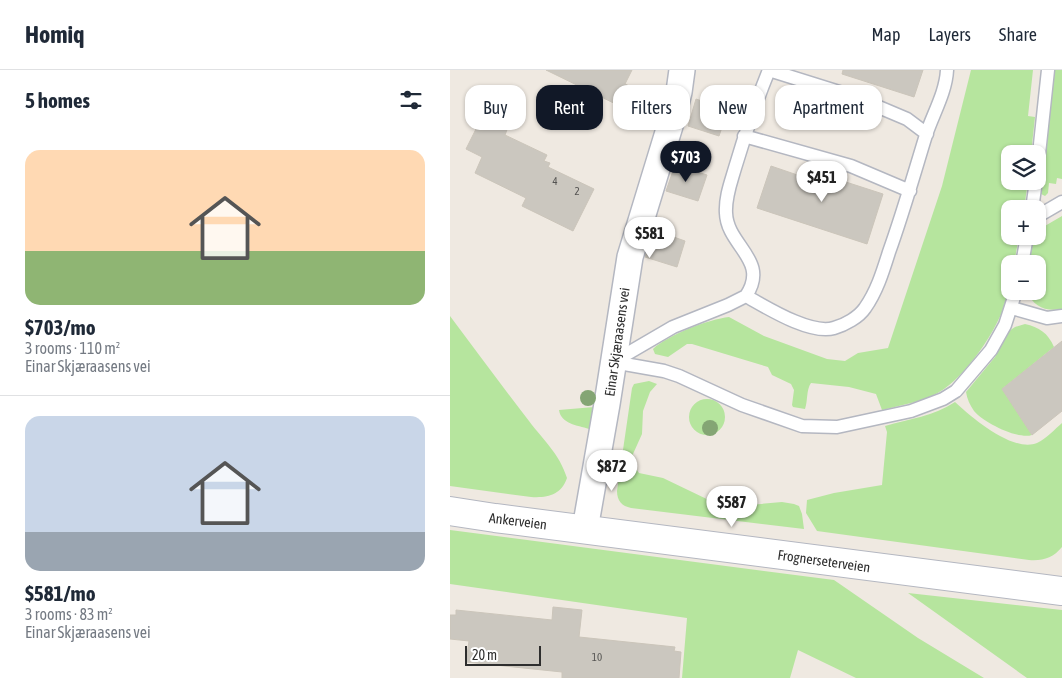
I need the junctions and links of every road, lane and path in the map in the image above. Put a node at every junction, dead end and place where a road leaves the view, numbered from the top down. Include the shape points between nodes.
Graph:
1 (682, 70) edge
2 (769, 70) edge
3 (947, 70) edge
4 (1048, 70) edge
5 (927, 134) junction
6 (744, 136) junction
7 (1040, 145) edge
8 (910, 191) junction
9 (1062, 202) edge
10 (1046, 211) edge
11 (746, 296) junction
12 (1014, 300) edge
13 (1012, 308) junction
14 (1062, 316) edge
15 (613, 362) junction
16 (450, 511) edge
17 (585, 529) junction
18 (1062, 591) edge

1 - 15 street, Einar Skjæraasens vei via 673,116 630,257
2 - 5 lane via 855,97 907,119
2 - 6 lane
3 - 5 lane via 944,88
4 - 7 lane
5 - 8 lane
6 - 8 lane via 851,166
6 - 11 lane via 726,201 726,213 730,228 752,264 754,280
8 - 11 lane via 879,280 860,315 827,329 794,321
9 - 10 lane
11 - 15 lane via 673,327
12 - 13 lane
13 - 14 lane via 1047,318
13 - 15 lane via 991,350 948,396 897,415 837,427 802,426 742,405 664,370
15 - 17 street, Einar Skjæraasens vei
16 - 17 main road, Ankerveien
17 - 18 main road, Frognerseterveien

